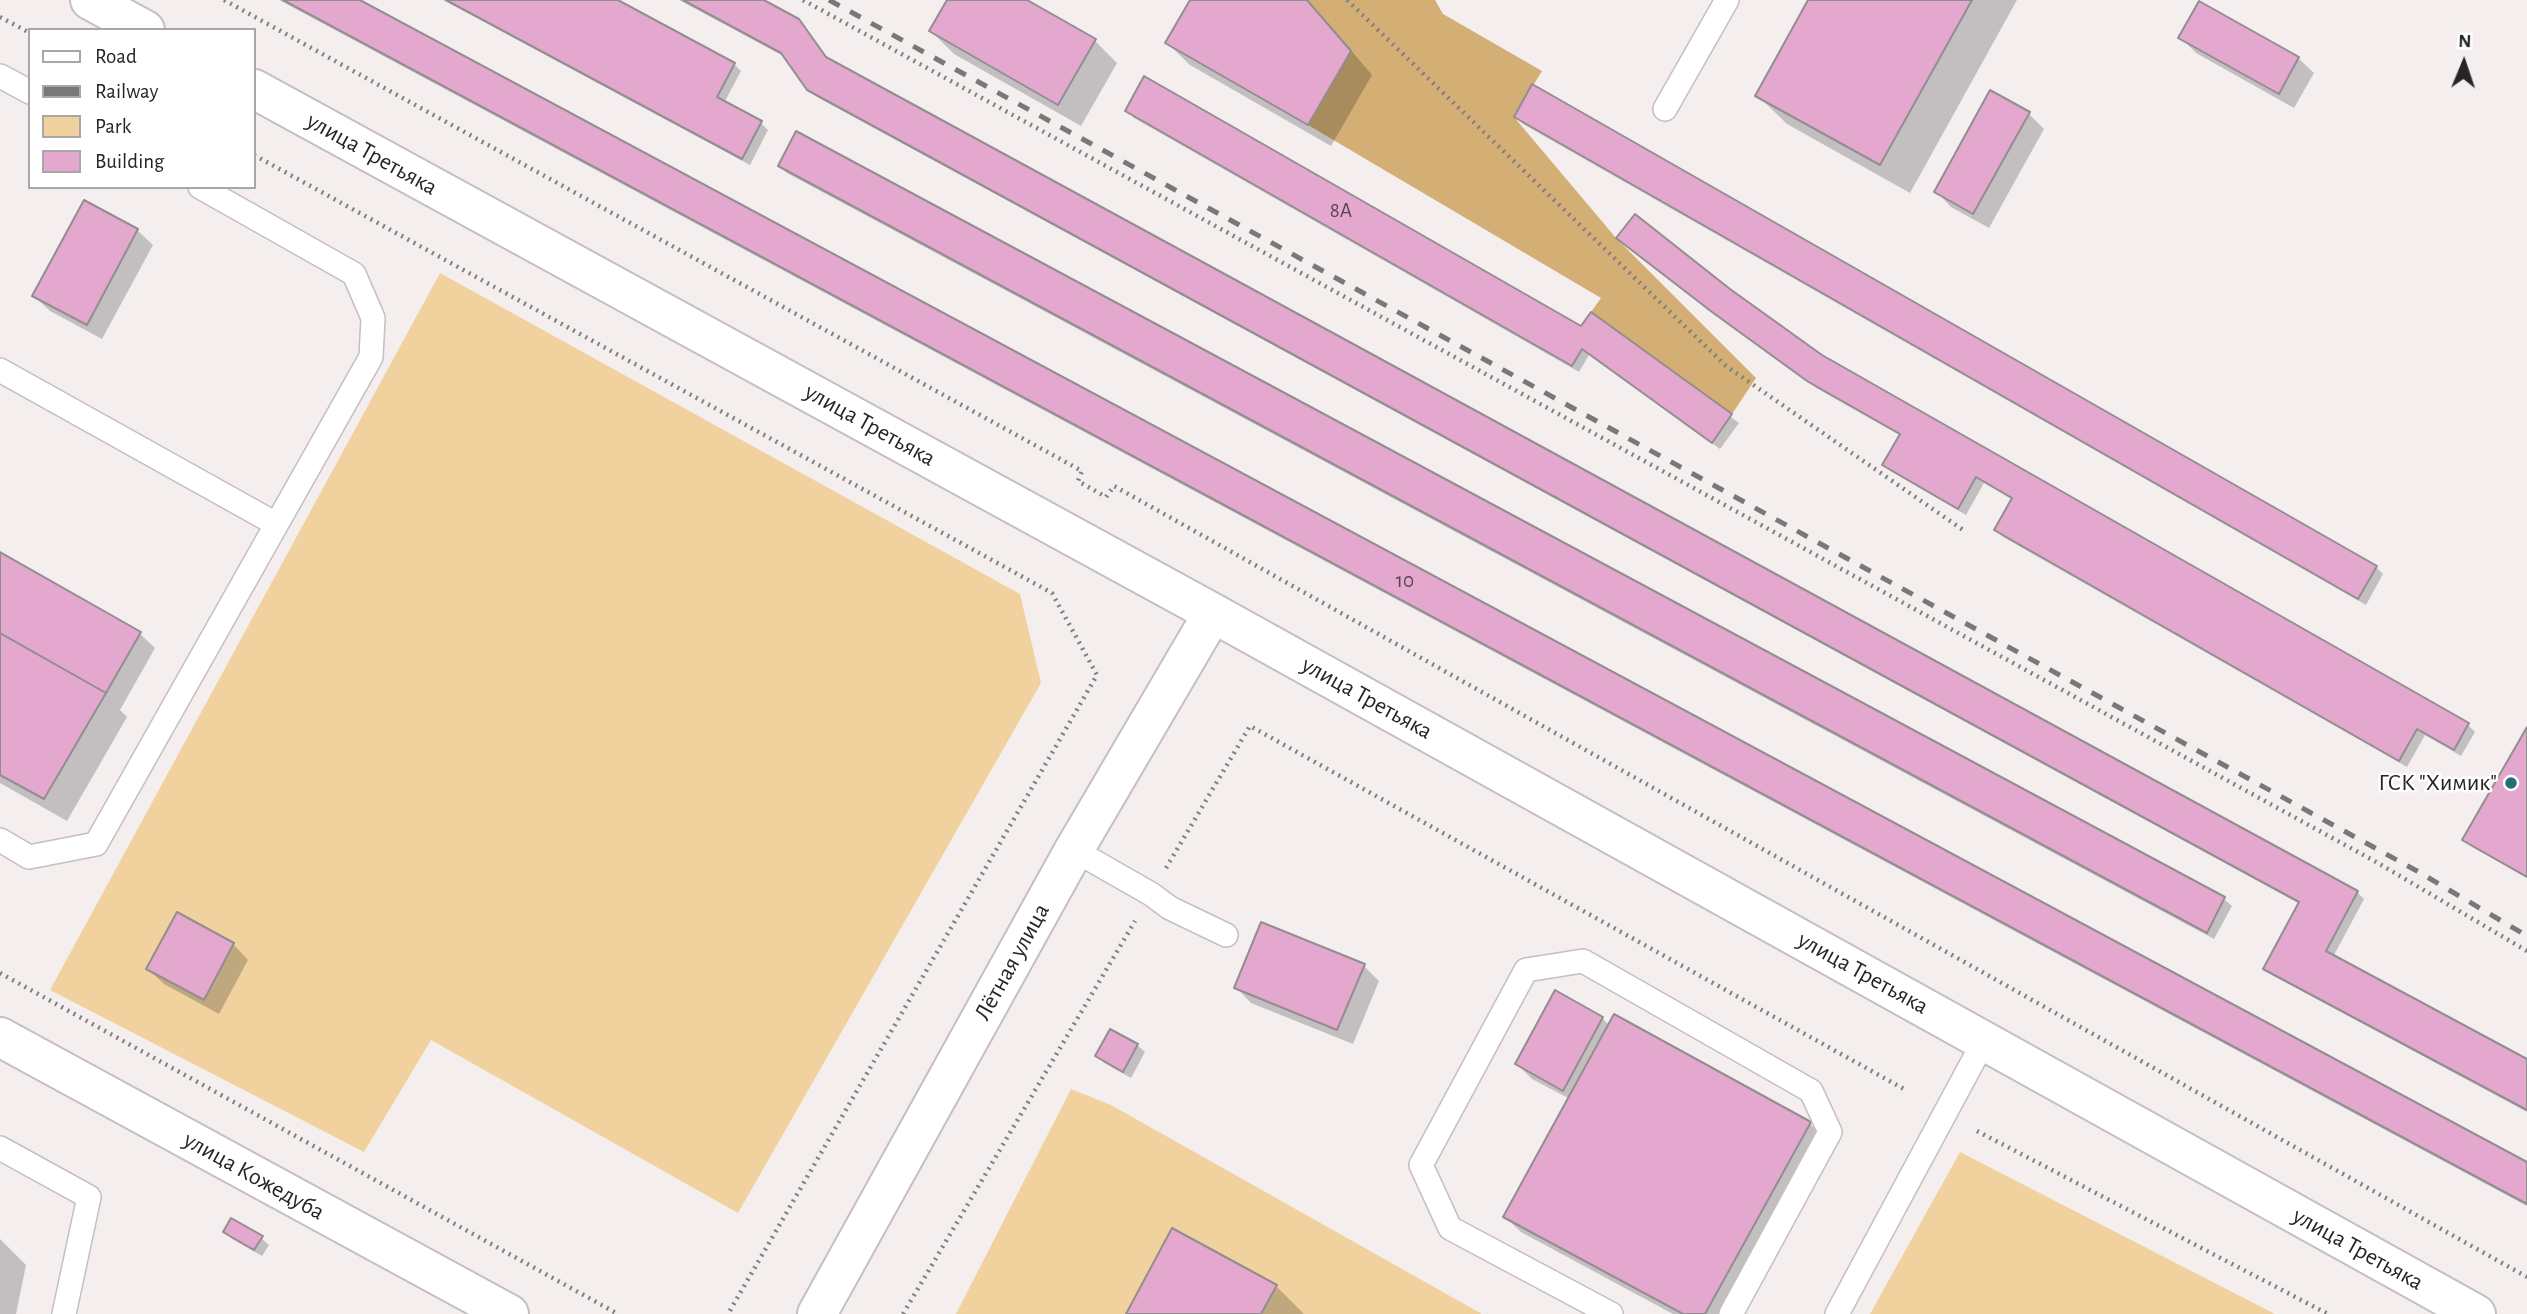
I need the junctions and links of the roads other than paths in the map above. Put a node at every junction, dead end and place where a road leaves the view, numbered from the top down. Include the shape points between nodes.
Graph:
1 (90, 0) edge
2 (1727, 0) edge
3 (141, 28) edge
4 (0, 76) edge
5 (256, 90) edge
6 (28, 91) edge
7 (1665, 109) dead end
8 (204, 189) edge
9 (0, 370) edge
10 (276, 524) junction
11 (1213, 613) junction
12 (0, 840) edge
13 (1074, 850) junction
14 (1226, 935) dead end
15 (0, 1038) edge
16 (1984, 1041) junction
17 (0, 1148) edge
18 (64, 1314) edge
19 (509, 1314) edge
20 (817, 1314) edge
21 (1611, 1314) edge
22 (1731, 1314) edge
23 (1837, 1314) edge
24 (2476, 1314) edge

1 - 3 street
2 - 7 lane
4 - 6 lane
5 - 11 street, улица Третьяка
8 - 10 lane via 354,274 373,318 371,357
9 - 10 lane
10 - 12 lane via 96,844 29,857
11 - 13 street, Лётная улица
11 - 16 street, улица Третьяка
13 - 14 lane via 1170,908
13 - 20 street, Лётная улица
15 - 19 street, улица Кожедуба
16 - 23 lane
16 - 24 street, улица Третьяка
17 - 18 lane via 89,1198
21 - 22 lane via 1450,1228 1421,1165 1527,970 1583,961 1811,1091 1830,1132

